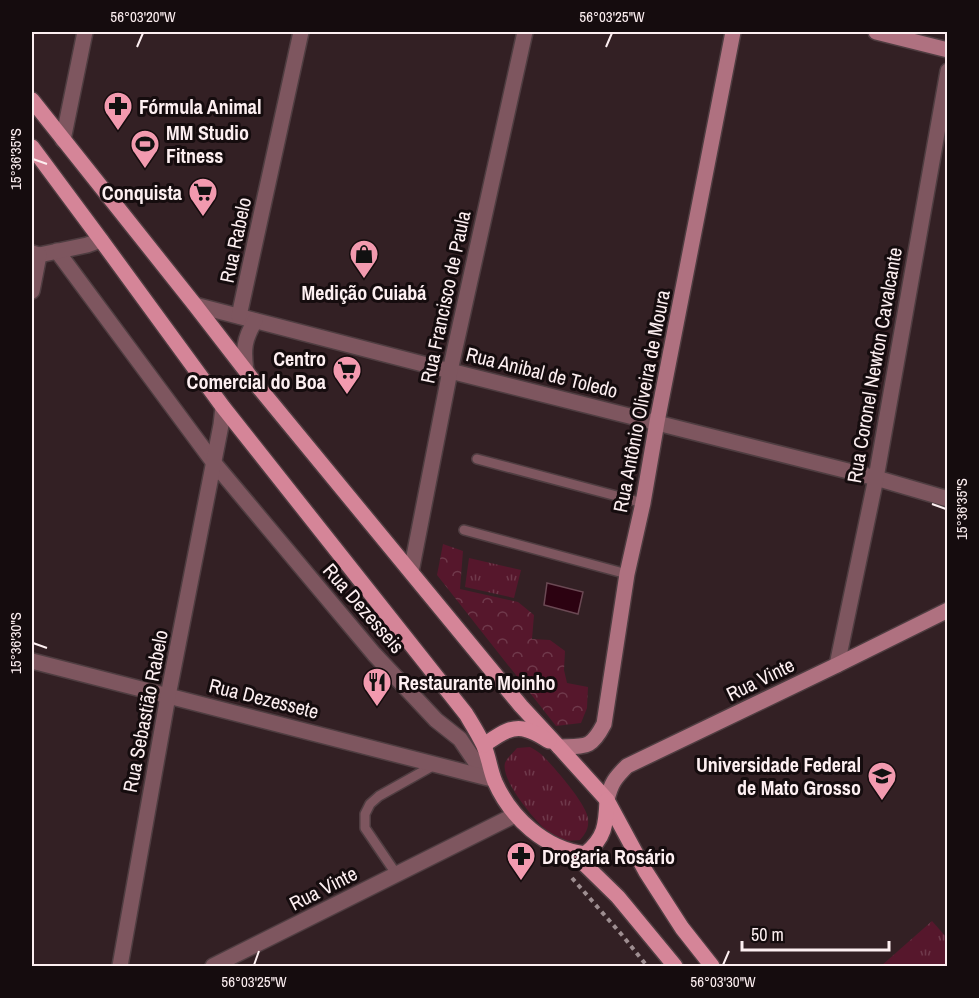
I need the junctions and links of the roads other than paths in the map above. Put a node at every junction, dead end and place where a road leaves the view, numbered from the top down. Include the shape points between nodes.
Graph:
1 (86, 32) edge
2 (301, 32) edge
3 (525, 32) edge
4 (734, 32) edge
5 (876, 32) edge
6 (948, 50) edge
7 (948, 71) edge
8 (32, 100) edge
9 (63, 140) junction
10 (32, 147) edge
11 (101, 240) junction
12 (57, 251) junction
13 (35, 254) edge
14 (32, 291) edge
15 (195, 305) junction
16 (239, 316) junction
17 (255, 321) junction
18 (246, 371) junction
19 (450, 371) junction
20 (223, 408) junction
21 (657, 422) junction
22 (477, 459) dead end
23 (214, 463) junction
24 (876, 478) junction
25 (948, 499) edge
26 (644, 503) junction
27 (464, 530) dead end
28 (411, 572) junction
29 (627, 574) junction
30 (948, 610) edge
31 (32, 661) edge
32 (837, 665) junction
33 (168, 696) junction
34 (484, 746) junction
35 (559, 747) junction
36 (436, 764) junction
37 (490, 779) junction
38 (607, 800) junction
39 (515, 815) junction
40 (573, 853) junction
41 (397, 875) junction
42 (120, 966) edge
43 (213, 966) edge
44 (675, 966) edge
45 (712, 966) edge

1 - 9 street
2 - 16 street, Rua Rabelo
3 - 19 street, Rua Francisco de Paula
4 - 21 street, Rua Antônio Oliveira de Moura
5 - 6 street
7 - 24 street, Rua Coronel Newton Cavalcante
8 - 9 main road
9 - 15 main road
10 - 11 main road
11 - 12 street
11 - 20 main road
12 - 13 street
12 - 23 street, Rua Dezesseis
13 - 14 street
15 - 16 street, Rua Anibal de Toledo
15 - 18 main road
16 - 17 street, Rua Anibal de Toledo
17 - 18 street via 244,347
17 - 19 street, Rua Anibal de Toledo
18 - 28 main road
19 - 21 street, Rua Anibal de Toledo
19 - 28 street, Rua Francisco de Paula
20 - 23 street, Rua Sebastião Rabelo
20 - 34 main road via 466,714
21 - 24 street, Rua Anibal de Toledo
21 - 26 street, Rua Antônio Oliveira de Moura
22 - 26 lane
23 - 33 street, Rua Sebastião Rabelo
23 - 37 street, Rua Dezesseis via 374,654 436,720 460,739
24 - 25 street, Rua Anibal de Toledo
24 - 32 street, Rua Coronel Newton Cavalcante
26 - 29 street, Rua Antônio Oliveira de Moura
27 - 29 lane
28 - 35 main road
29 - 35 street, Rua Antônio Oliveira de Moura via 604,724 597,738 586,746
30 - 32 street, Rua Vinte
31 - 33 street, Rua Dezessete
32 - 38 street, Rua Vinte via 627,766 610,786
33 - 36 street, Rua Dezessete
33 - 42 street, Rua Sebastião Rabelo
34 - 35 main road via 500,734 526,729
34 - 37 main road
35 - 38 main road
36 - 37 street, Rua Dezessete
36 - 41 lane via 379,796 365,814 365,828
37 - 39 main road
38 - 40 main road via 601,837 585,854
38 - 45 main road via 652,881
39 - 40 main road via 544,840
39 - 41 street, Rua Vinte
40 - 44 main road via 618,897
41 - 43 street, Rua Vinte

